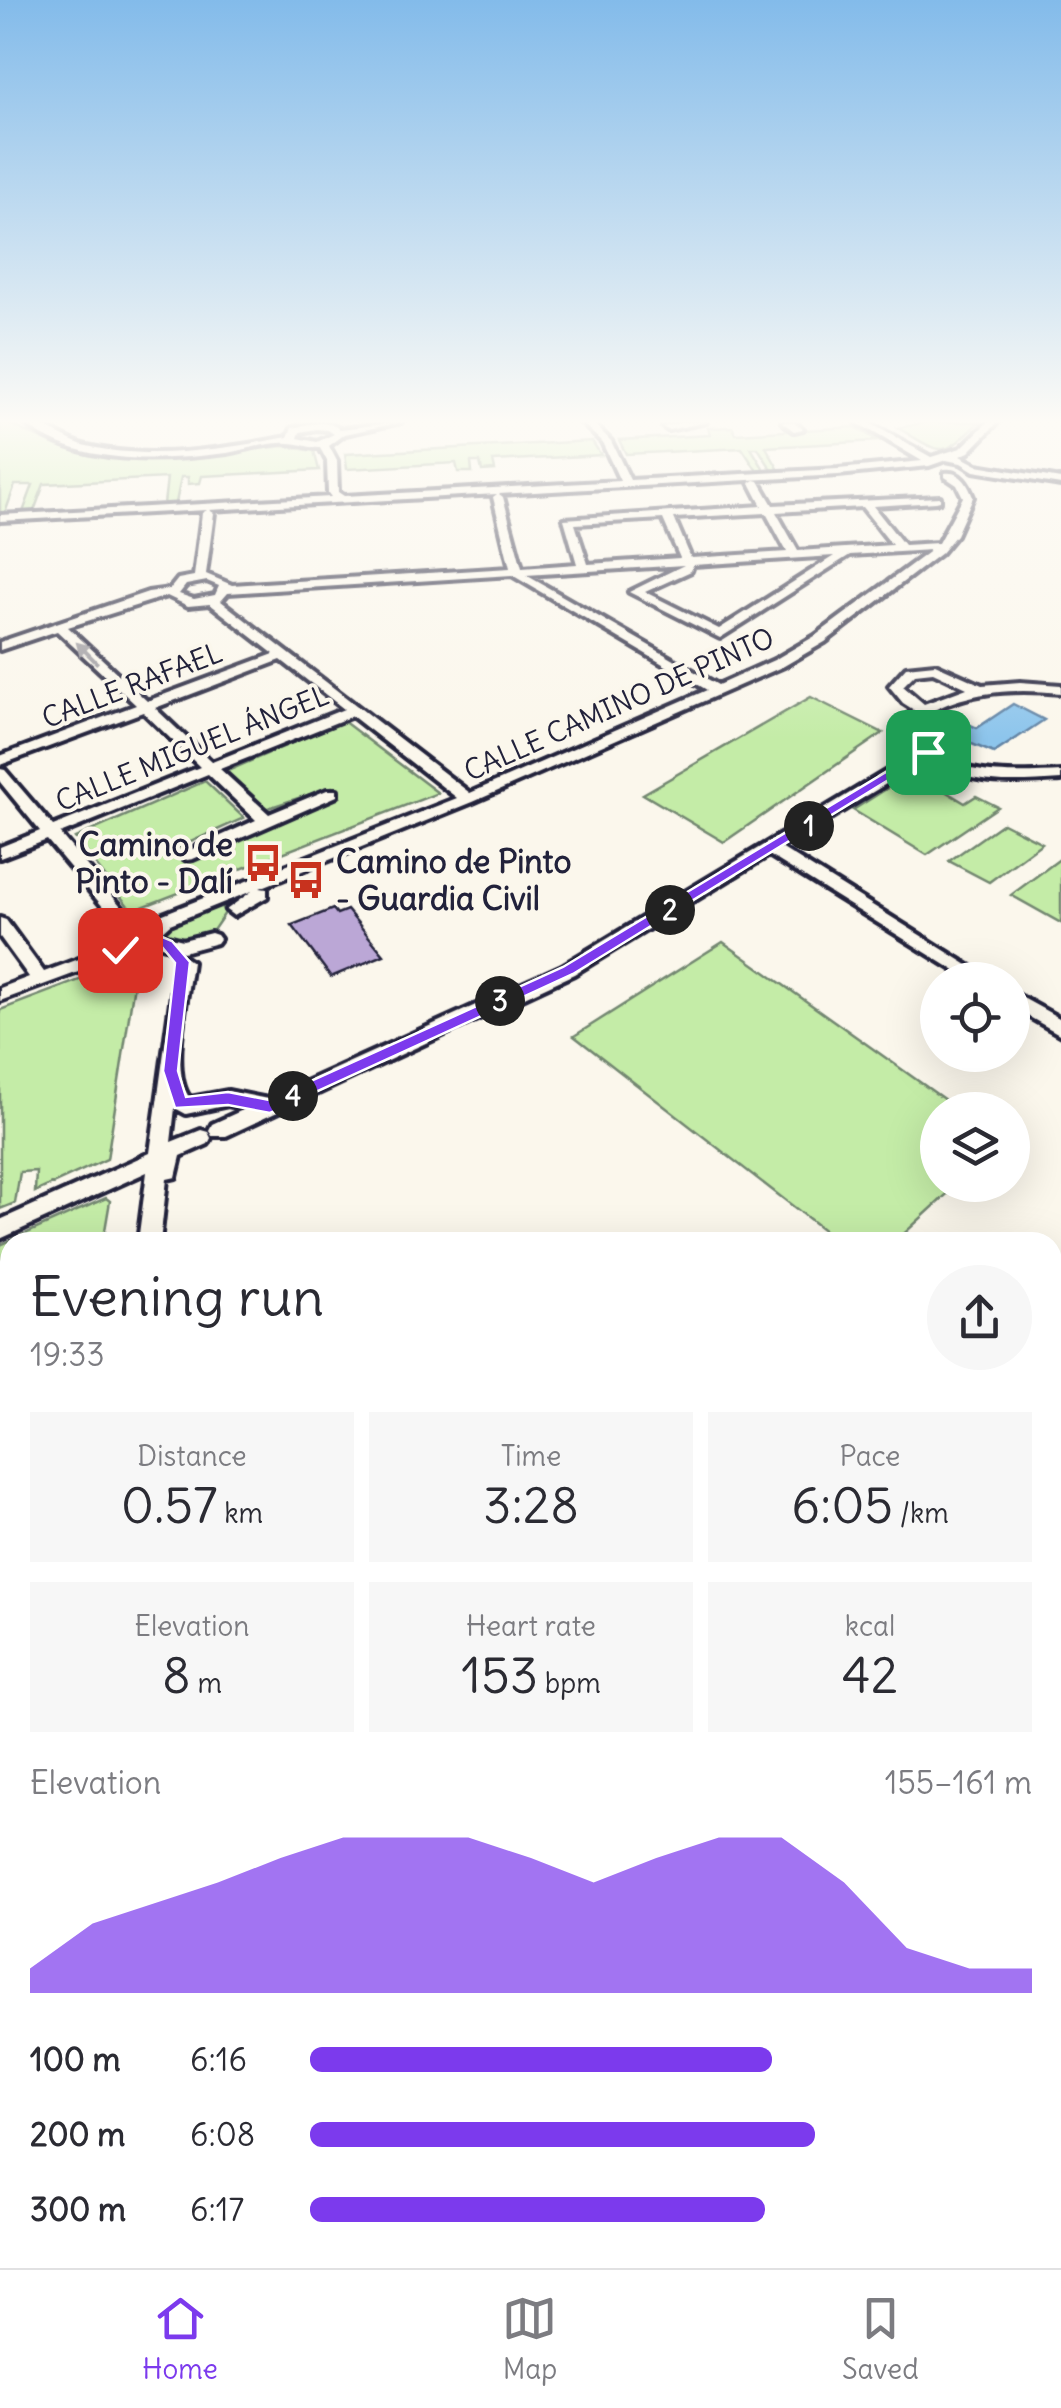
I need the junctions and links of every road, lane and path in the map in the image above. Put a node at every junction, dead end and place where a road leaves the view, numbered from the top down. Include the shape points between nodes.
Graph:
1 (206, 528) edge
2 (506, 528) edge
3 (570, 528) edge
4 (674, 528) edge
5 (779, 528) edge
6 (884, 528) edge
7 (952, 528) edge
8 (965, 528) edge
9 (942, 546) junction
10 (901, 549) junction
11 (846, 552) junction
12 (796, 556) junction
13 (693, 563) junction
14 (584, 569) junction
15 (518, 574) junction
16 (200, 577) junction
17 (226, 589) junction
18 (172, 592) junction
19 (212, 600) junction
20 (60, 626) junction
21 (0, 646) edge
22 (281, 656) junction
23 (980, 689) junction
24 (1061, 689) edge
25 (720, 692) junction
26 (143, 708) junction
27 (922, 709) junction
28 (351, 711) junction
29 (928, 752) junction
30 (0, 761) edge
31 (208, 768) junction
32 (0, 774) edge
33 (1061, 776) edge
34 (332, 793) dead end
35 (468, 799) junction
36 (267, 821) junction
37 (50, 832) junction
38 (772, 850) junction
39 (0, 853) edge
40 (188, 855) dead end
41 (213, 900) junction
42 (234, 910) junction
43 (0, 924) edge
44 (158, 937) junction
45 (211, 939) junction
46 (8, 947) edge
47 (182, 962) junction
48 (953, 962) edge
49 (40, 980) junction
50 (0, 995) edge
51 (1030, 1009) edge
52 (1061, 1028) edge
53 (170, 1071) junction
54 (270, 1106) junction
55 (160, 1157) junction
56 (0, 1230) edge
57 (150, 1232) edge
58 (161, 1232) edge

1 - 16 street
2 - 15 street
3 - 14 street
4 - 13 street
5 - 12 street
6 - 10 street
7 - 9 street, CALLE CAMINO DE PINTO
8 - 42 street, CALLE CAMINO DE PINTO via 952,552 812,658 476,807 253,896
9 - 10 street
9 - 25 street, CALLE CAMINO DE PINTO via 820,639
10 - 11 street
11 - 12 street
11 - 13 street via 720,634 635,592
12 - 13 street
13 - 14 street
14 - 15 street
15 - 17 street
15 - 25 street
16 - 17 street via 222,581
16 - 18 street
17 - 19 street
18 - 19 street via 186,602
18 - 20 street
19 - 22 street
20 - 21 street
26 -> 20 street
22 - 26 street, CALLE RAFAEL
22 - 28 street
23 - 24 street via 1014,683
23 - 27 street
23 - 27 street via 934,668 912,670 896,686
25 - 35 street, CALLE CAMINO DE PINTO
26 - 30 street, CALLE RAFAEL
26 - 31 street
27 - 29 street via 907,721 908,734
28 - 31 street, CALLE MIGUEL ÁNGEL
28 - 35 street
29 - 33 street via 990,778
29 - 38 street
31 - 36 street
31 - 37 street, CALLE MIGUEL ÁNGEL
32 - 37 street
34 - 36 street
35 - 41 street, CALLE CAMINO DE PINTO
36 - 40 street
37 - 39 street, CALLE MIGUEL ÁNGEL
37 - 44 street via 128,924
38 - 48 street
38 - 54 street via 568,970
41 - 42 street via 231,903
41 - 44 street, CALLE CAMINO DE PINTO via 164,920
42 - 45 street via 228,926
43 - 46 street
44 - 45 street via 190,945
44 - 47 street
44 - 49 street
45 - 47 street
46 - 49 street
47 - 53 street
49 - 50 street
51 - 52 street
53 - 54 street via 176,1097 186,1106 228,1098
53 - 55 street
54 - 58 street via 171,1154
55 - 56 street
55 - 57 street

